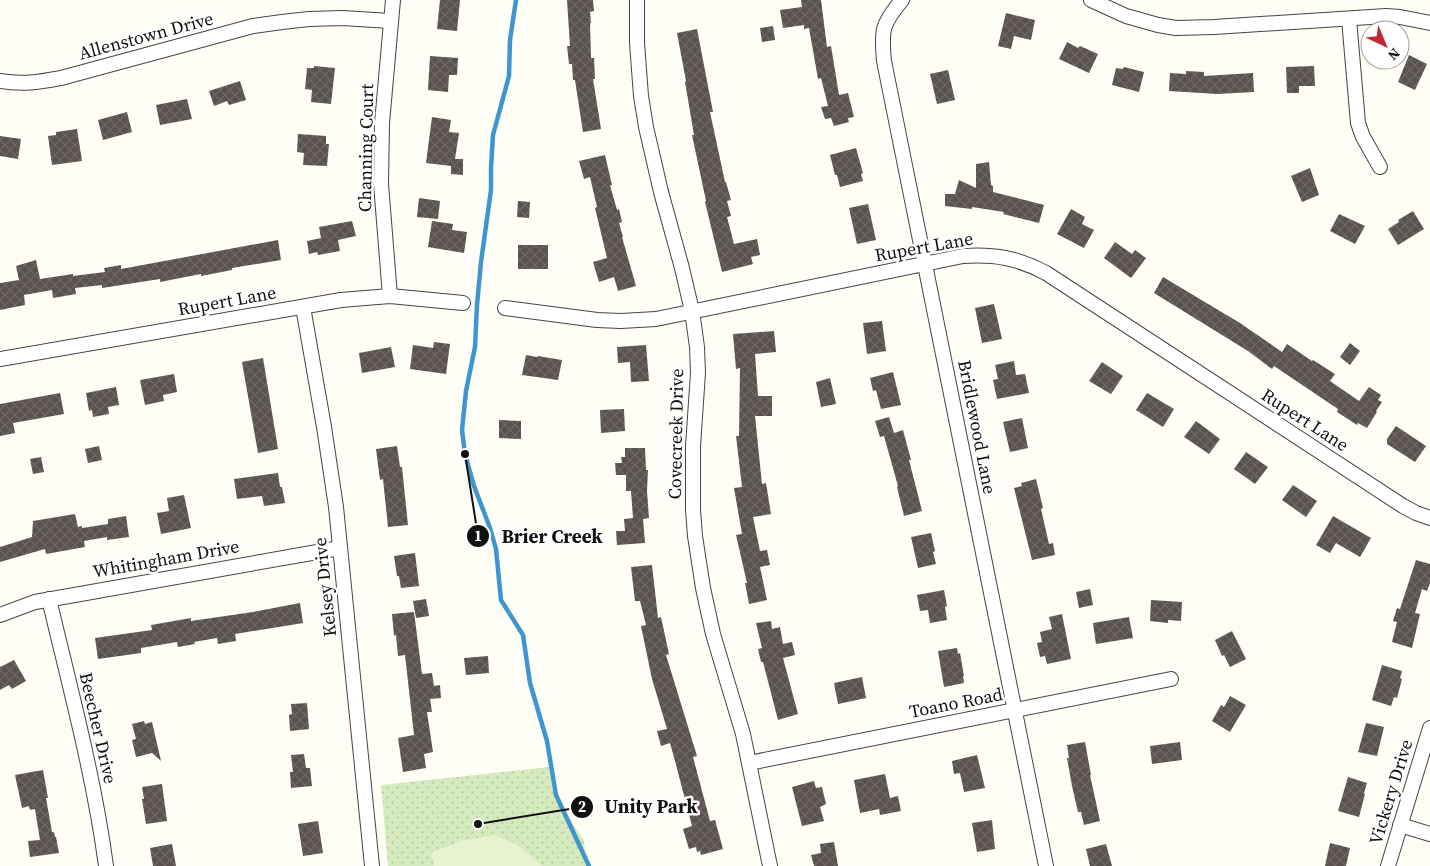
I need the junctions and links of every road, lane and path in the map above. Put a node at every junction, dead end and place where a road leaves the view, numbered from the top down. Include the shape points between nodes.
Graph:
1 (393, 0) edge
2 (637, 0) edge
3 (902, 0) edge
4 (1091, 0) edge
5 (1349, 19) junction
6 (391, 21) junction
7 (1430, 23) edge
8 (0, 81) edge
9 (1380, 168) dead end
10 (924, 264) junction
11 (390, 296) junction
12 (463, 302) dead end
13 (303, 307) junction
14 (505, 308) dead end
15 (692, 312) junction
16 (0, 359) edge
17 (1430, 518) edge
18 (340, 548) junction
19 (49, 599) junction
20 (0, 616) edge
21 (1171, 679) dead end
22 (1014, 710) junction
23 (1430, 728) edge
24 (749, 763) junction
25 (1400, 825) junction
26 (1430, 834) edge
27 (106, 866) edge
28 (372, 866) edge
29 (770, 866) edge
30 (1046, 866) edge
31 (1388, 866) edge

1 - 6 street, Channing Court
2 - 15 street, Covecreek Drive via 638,60 646,127
3 - 10 street, Bridlewood Lane via 885,24 882,43
4 - 5 street via 1126,16 1176,28
5 - 7 street via 1386,16
5 - 9 street via 1358,123
6 - 8 street, Allenstown Drive via 342,18 253,26 61,78 16,84
6 - 11 street, Channing Court via 382,124 381,184
10 - 15 street, Rupert Lane
10 - 17 street, Rupert Lane via 981,255 1031,265 1403,506
10 - 22 street, Bridlewood Lane
11 - 12 street, Rupert Lane
11 - 13 street, Rupert Lane
13 - 16 street, Rupert Lane
13 - 18 street, Kelsey Drive
14 - 15 street, Rupert Lane via 621,321
15 - 24 street, Covecreek Drive via 698,373 693,446 695,536 713,634
18 - 19 street, Whitingham Drive
18 - 28 street, Kelsey Drive
19 - 20 street, Whitingham Drive
19 - 27 street, Beecher Drive via 88,768
21 - 22 street, Toano Road
22 - 24 street, Toano Road
22 - 30 street, Bridlewood Lane
23 - 25 street, Vickery Drive
24 - 29 street, Covecreek Drive
25 - 26 street
25 - 31 street, Vickery Drive

